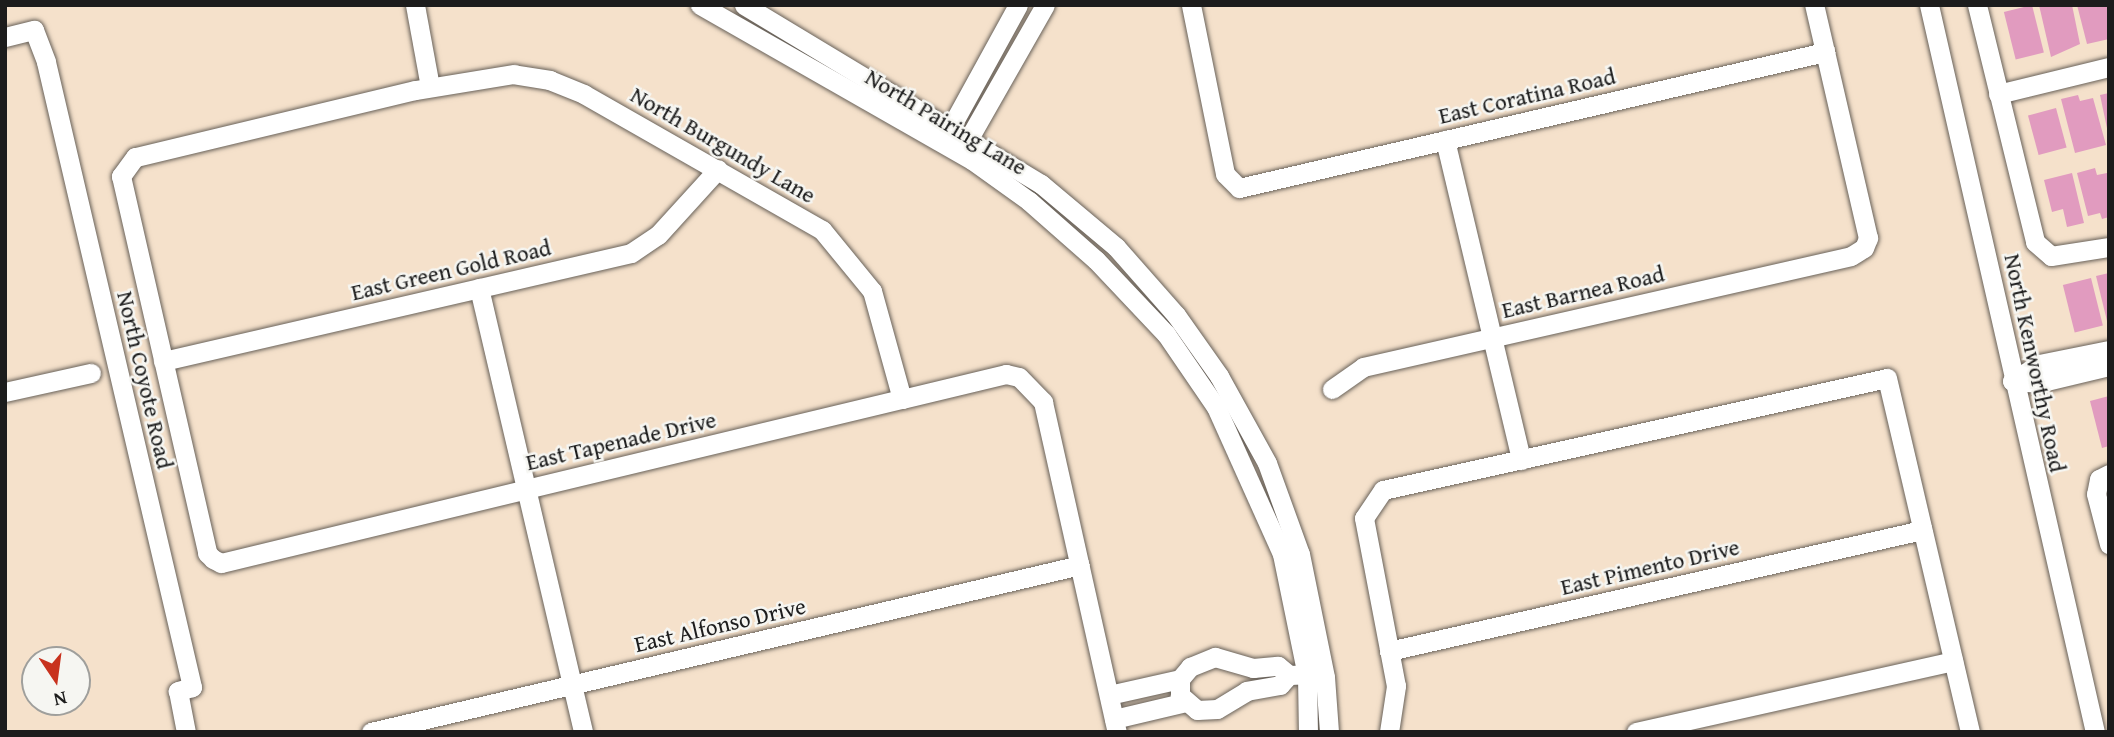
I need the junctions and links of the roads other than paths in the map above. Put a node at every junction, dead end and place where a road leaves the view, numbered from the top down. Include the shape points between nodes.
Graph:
1 (415, 5) edge
2 (700, 5) edge
3 (744, 5) edge
4 (1018, 5) edge
5 (1045, 5) edge
6 (1191, 5) edge
7 (1814, 5) edge
8 (1929, 5) edge
9 (1977, 5) edge
10 (5, 37) edge
11 (1825, 52) junction
12 (2109, 67) edge
13 (422, 88) junction
14 (1998, 93) junction
15 (946, 135) junction
16 (1445, 140) junction
17 (965, 145) junction
18 (718, 169) junction
19 (2109, 247) edge
20 (479, 288) junction
21 (1492, 337) junction
22 (2109, 351) edge
23 (163, 361) junction
24 (2109, 366) edge
25 (91, 373) dead end
26 (2012, 381) junction
27 (1332, 389) dead end
28 (5, 392) edge
29 (902, 399) junction
30 (1521, 460) junction
31 (2104, 477) edge
32 (526, 489) junction
33 (1922, 530) junction
34 (2109, 544) edge
35 (1080, 565) junction
36 (1389, 651) junction
37 (1953, 661) junction
38 (1307, 674) junction
39 (1180, 679) junction
40 (572, 685) junction
41 (1109, 695) junction
42 (1185, 702) junction
43 (1116, 725) edge
44 (186, 732) edge
45 (372, 732) edge
46 (583, 732) edge
47 (1308, 732) edge
48 (1328, 732) edge
49 (1389, 732) edge
50 (1636, 732) edge
51 (1970, 732) edge
52 (2095, 732) edge

1 - 13 street
2 - 15 street, North Pairing Lane
3 - 15 street, North Pairing Lane
4 - 15 street
5 - 17 street
6 - 16 street, East Coratina Road via 1224,174 1239,188
7 - 11 street
8 - 26 street, North Kenworthy Road
9 - 14 street
10 - 44 street, North Coyote Road via 34,30 46,62 192,687 178,691
11 - 16 street, East Coratina Road
11 - 21 street, East Barnea Road via 1868,239 1864,248 1851,256
12 - 14 street
13 - 18 street, North Burgundy Lane via 514,74 550,80 584,94
13 - 23 street, North Burgundy Lane via 135,157 121,176
14 - 19 street via 2035,242 2051,256
15 - 17 street, North Pairing Lane
16 - 21 street
17 - 38 street, North Pairing Lane via 1041,184 1116,247 1176,315 1219,376 1267,463 1300,554
18 - 20 street, East Green Gold Road via 658,235 631,253
18 - 29 street, North Burgundy Lane via 800,215 843,250 872,291
20 - 23 street, East Green Gold Road
20 - 32 street
21 - 27 street, East Barnea Road via 1363,366
21 - 30 street
22 - 26 street via 2039,364
23 - 32 street, East Tapenade Drive via 207,554 221,563
24 - 26 street via 2038,383
25 - 28 street
26 - 52 street, North Kenworthy Road
29 - 32 street, East Tapenade Drive
29 - 35 street, East Tapenade Drive via 1006,374 1030,386 1043,402
30 - 33 street via 1887,378
30 - 36 street via 1384,490 1377,499 1364,518
31 - 34 street via 2096,494
32 - 40 street
33 - 36 street, East Pimento Drive
33 - 37 street
35 - 40 street, East Alfonso Drive
35 - 41 street
36 - 49 street via 1396,686
37 - 50 street
37 - 51 street
38 - 39 street via 1215,657 1190,667
38 - 42 street via 1247,691 1217,709 1197,710
38 - 47 street, North Pairing Lane
38 - 48 street, North Pairing Lane
39 - 41 street
39 - 42 street
40 - 45 street, East Alfonso Drive
40 - 46 street
41 - 43 street
42 - 43 street

